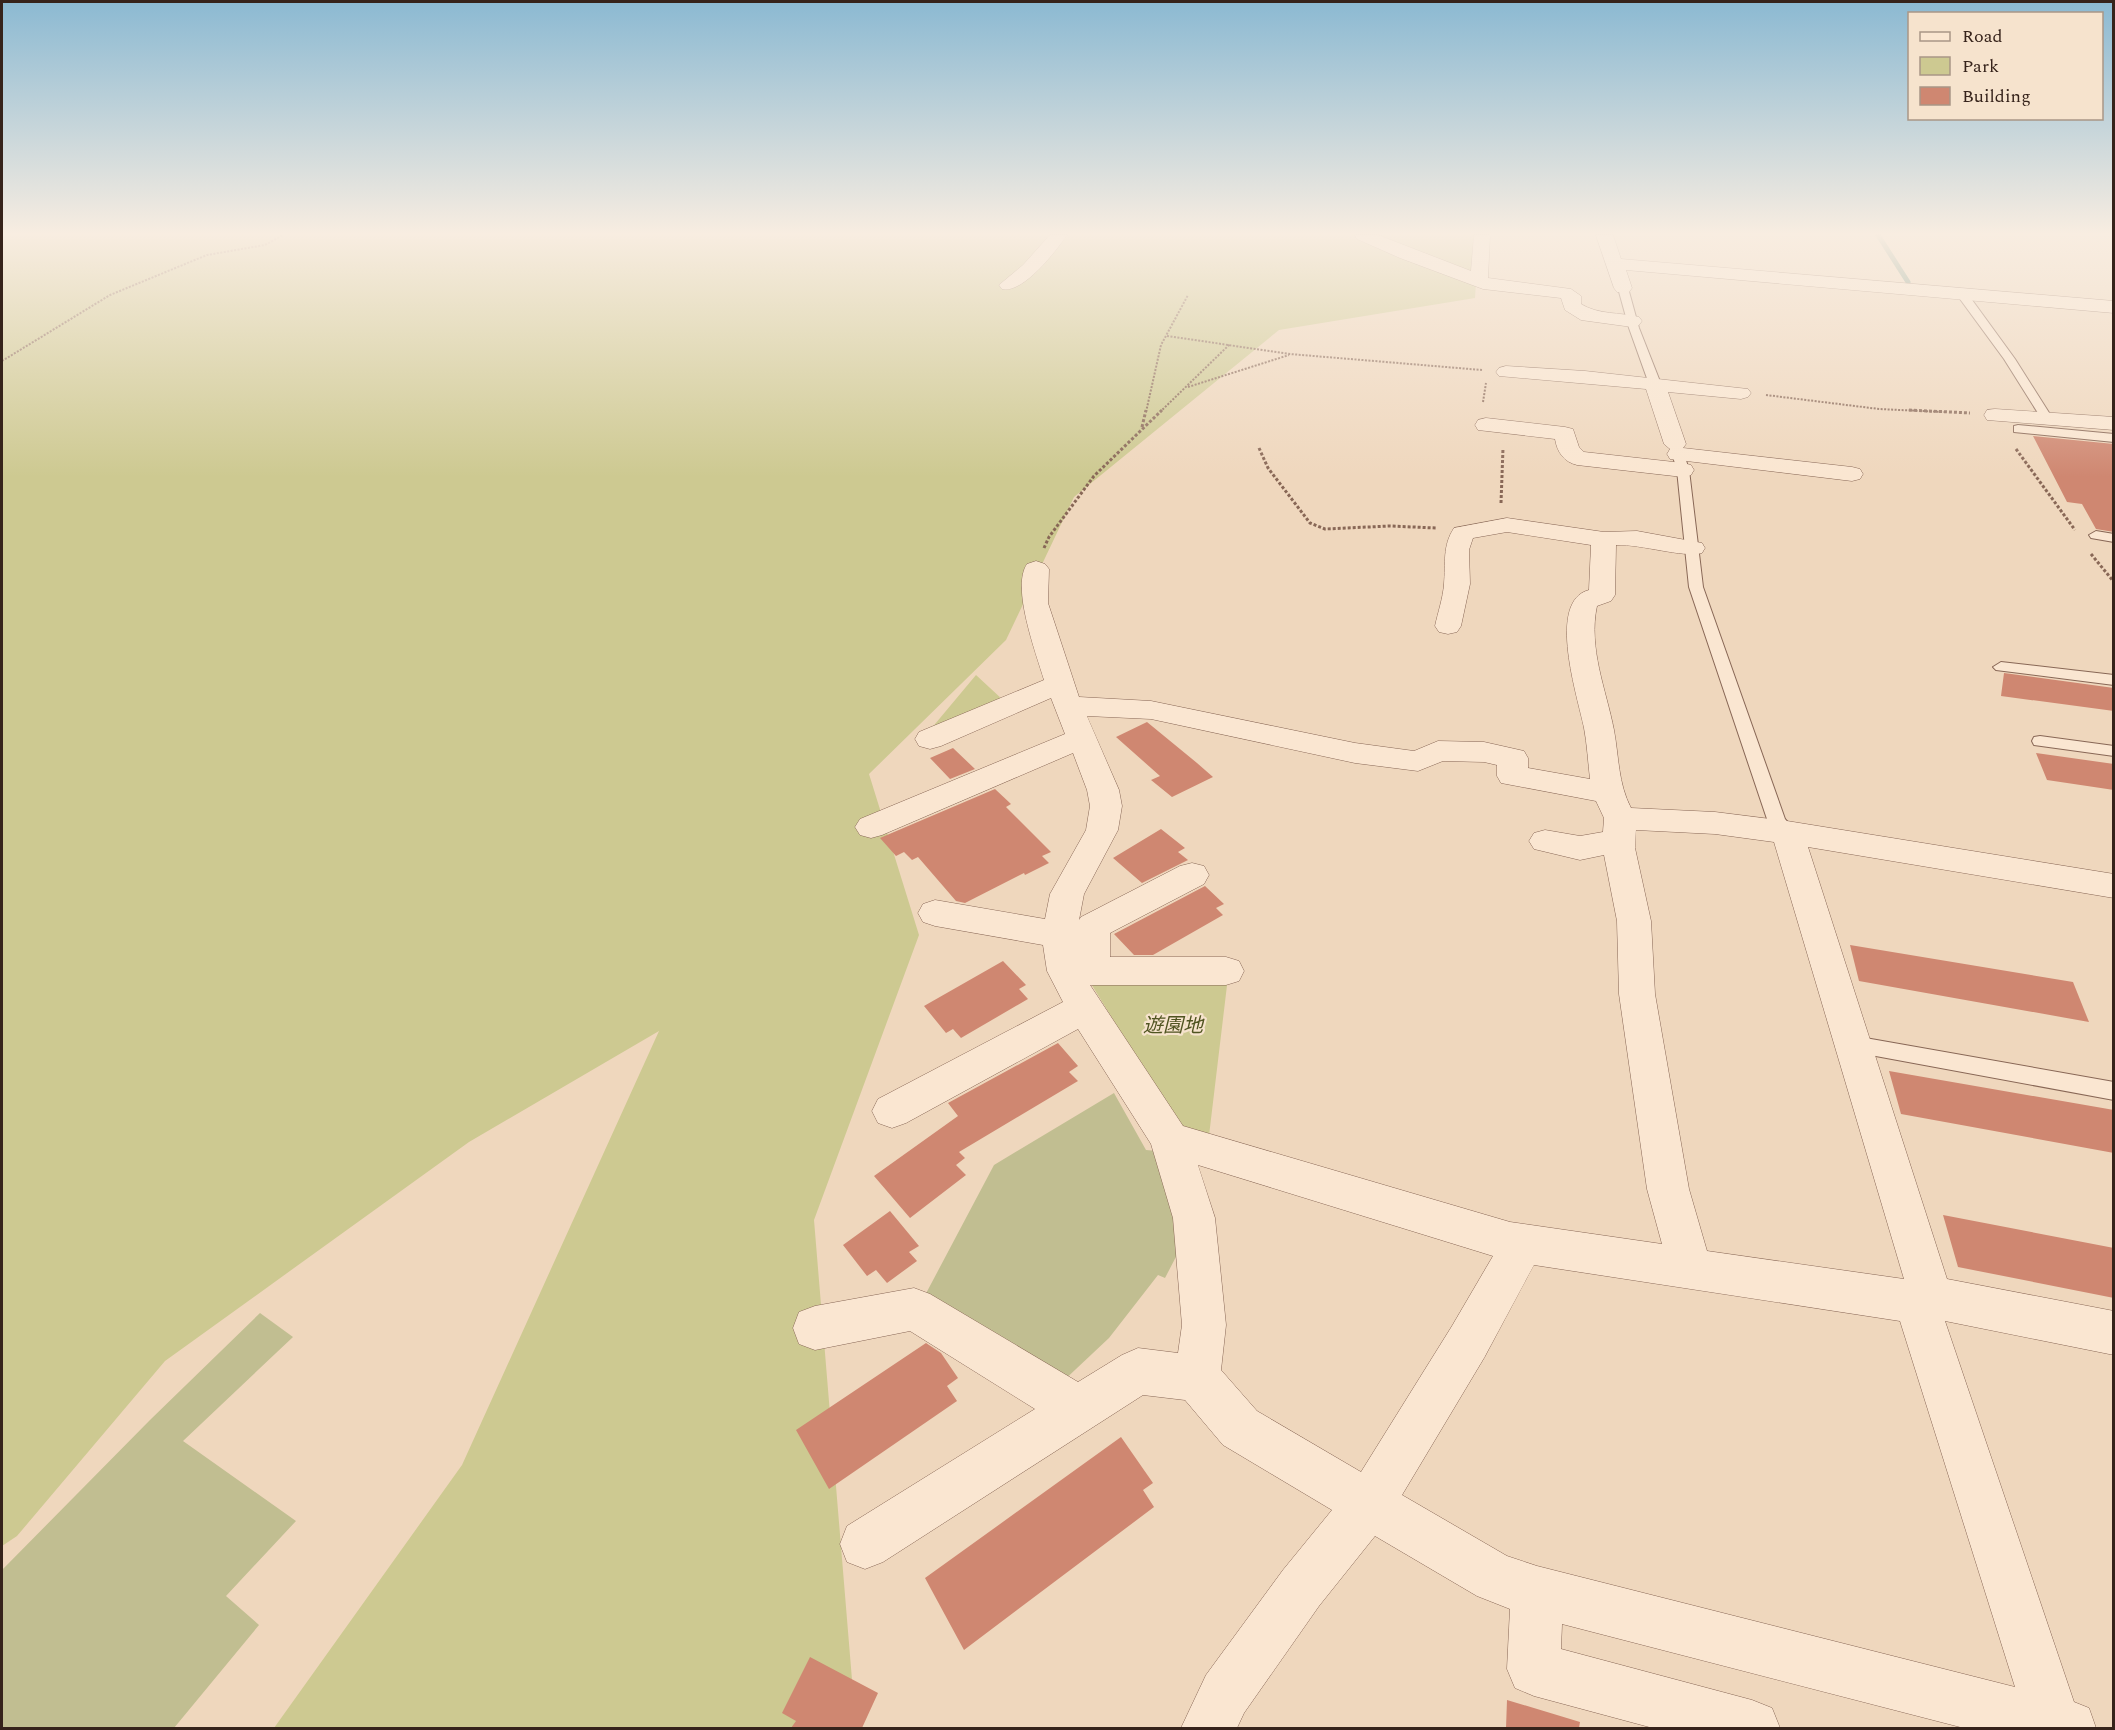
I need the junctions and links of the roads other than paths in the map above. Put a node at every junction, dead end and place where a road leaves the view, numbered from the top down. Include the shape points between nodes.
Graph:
1 (1588, 316) edge
2 (1631, 316) edge
3 (1978, 316) edge
4 (1632, 321) junction
5 (1506, 372) road end
6 (1655, 384) junction
7 (1741, 393) road end
8 (1995, 415) road end
9 (2047, 419) junction
10 (2114, 424) edge
11 (1486, 425) dead end
12 (2018, 429) dead end
13 (2114, 438) edge
14 (1679, 456) junction
15 (1852, 474) dead end
16 (2096, 535) dead end
17 (2114, 538) edge
18 (1604, 539) junction
19 (1693, 548) junction
20 (1036, 569) road end
21 (1448, 626) dead end
22 (2001, 667) dead end
23 (2114, 680) edge
24 (1070, 709) junction
25 (930, 739) dead end
26 (2040, 741) dead end
27 (2114, 751) edge
28 (1615, 817) junction
29 (871, 827) dead end
30 (1787, 832) junction
31 (1545, 841) dead end
32 (1192, 875) dead end
33 (2114, 886) edge
34 (935, 913) dead end
35 (1075, 971) junction
36 (1226, 971) dead end
37 (1854, 1044) junction
38 (2114, 1091) edge
39 (892, 1111) dead end
40 (1170, 1139) junction
41 (1523, 1244) junction
42 (1690, 1268) junction
43 (1925, 1298) junction
44 (815, 1328) dead end
45 (2114, 1333) edge
46 (1197, 1378) junction
47 (1078, 1409) junction
48 (1368, 1504) junction
49 (865, 1544) dead end
50 (1537, 1592) junction
51 (2059, 1727) edge
52 (1208, 1728) edge
53 (1752, 1728) edge

1 - 4 street
2 - 4 lane
3 - 9 lane via 2032,391
4 - 6 lane
5 - 6 street
6 - 7 street
6 - 14 street
8 - 9 street
9 - 10 street
11 - 14 street via 1565,434 1568,449 1577,459
12 - 13 lane
14 - 15 street via 1799,473
14 - 19 lane
16 - 17 lane
18 - 19 street via 1635,538
18 - 21 street via 1507,525 1463,533 1457,550 1457,584
18 - 28 street via 1602,595 1584,604 1580,622 1586,679
19 - 30 lane via 1696,587 1719,660 1777,822
20 - 24 street via 1035,603
22 - 23 lane
24 - 25 street
24 - 28 street via 1151,710 1354,753 1418,761 1438,751 1484,752 1513,758 1512,776
24 - 29 street
24 - 35 street via 1106,806 1102,830 1067,894
26 - 27 lane
28 - 30 street
28 - 31 street via 1581,848
28 - 42 street via 1634,921 1637,994 1668,1189
30 - 33 street
30 - 37 street
32 - 35 street via 1093,926
34 - 35 street
35 - 36 street
35 - 39 street
35 - 40 street
37 - 38 lane
37 - 43 street via 1928,1287
40 - 41 street
40 - 46 street via 1194,1218 1204,1325
41 - 42 street
41 - 48 street
42 - 43 street via 1909,1301
43 - 45 street
43 - 51 street via 1918,1307
44 - 47 street via 914,1309
46 - 47 street via 1138,1371
46 - 48 street via 1240,1428
47 - 49 street
48 - 50 street via 1495,1578
48 - 52 street via 1301,1588 1225,1694
50 - 51 street
50 - 53 street via 1534,1669

